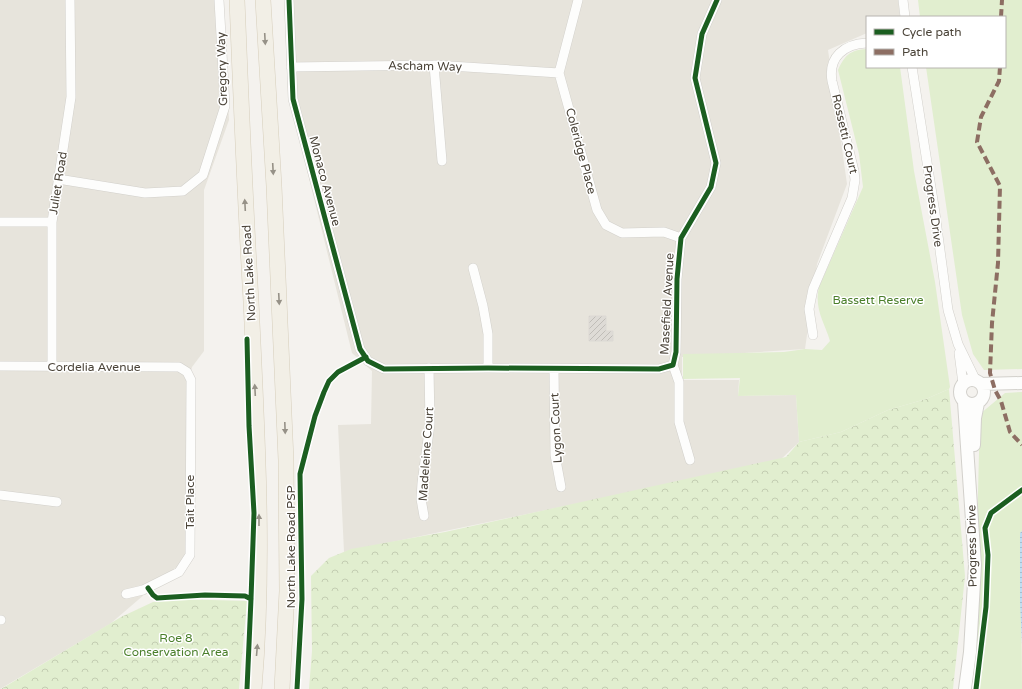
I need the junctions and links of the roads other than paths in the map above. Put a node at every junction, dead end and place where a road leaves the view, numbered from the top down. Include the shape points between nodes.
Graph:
1 (70, 0) edge
2 (219, 0) edge
3 (237, 0) edge
4 (263, 0) edge
5 (289, 0) edge
6 (578, 0) edge
7 (717, 0) edge
8 (903, 0) edge
9 (905, 16) edge
10 (866, 43) edge
11 (434, 65) junction
12 (292, 67) junction
13 (912, 68) edge
14 (559, 73) junction
15 (442, 161) dead end
16 (58, 179) junction
17 (0, 222) edge
18 (52, 222) junction
19 (681, 238) junction
20 (473, 268) dead end
21 (814, 335) dead end
22 (958, 344) junction
23 (368, 361) joint
24 (673, 365) junction
25 (0, 366) edge
26 (52, 366) junction
27 (429, 368) junction
28 (488, 368) junction
29 (554, 369) junction
30 (187, 372) joint
31 (978, 382) junction
32 (1005, 383) junction
33 (1022, 383) edge
34 (964, 384) junction
35 (981, 400) junction
36 (964, 402) junction
37 (690, 460) dead end
38 (561, 487) dead end
39 (0, 495) edge
40 (57, 502) dead end
41 (424, 516) dead end
42 (126, 594) dead end
43 (254, 689) edge
44 (282, 689) edge
45 (965, 689) edge
46 (972, 689) edge

1 - 16 street, Juliet Road via 71,97
2 - 16 street, Gregory Way via 225,106 203,175 183,191 145,193
43 -> 3 main road, North Lake Road via 260,591 259,462
4 -> 44 main road via 286,460 287,591
5 - 12 street, Monaco Avenue
6 - 14 street
7 - 19 street, Masefield Avenue via 702,34 695,78 716,163 711,187
8 - 9 street
10 - 21 street, Rossetti Court via 852,45 842,51 835,58 832,69 832,81 855,180 852,198 813,289 809,309
11 - 12 street, Ascham Way
11 - 14 street, Ascham Way
11 - 15 street
12 - 23 street, Monaco Avenue via 293,99 360,349
13 - 22 street, Progress Drive via 948,310
14 - 19 street, Coleridge Place via 597,210 606,225 622,233 664,232
16 - 18 street, Juliet Road
17 - 18 street
18 - 26 street, Juliet Road
19 - 24 street, Masefield Avenue via 677,280 676,352
20 - 28 street via 488,334
22 - 31 street, Progress Drive
22 - 34 street, Progress Drive
23 - 27 street, Masefield Avenue via 384,369
24 - 29 street, Masefield Avenue via 659,369
24 - 37 street via 679,382 679,422
25 - 26 street, Cordelia Avenue
26 - 30 street, Cordelia Avenue via 179,367
27 - 28 street, Masefield Avenue
27 - 41 street, Madeleine Court via 430,424 421,499
28 - 29 street, Masefield Avenue
29 - 38 street, Lygon Court via 555,456
30 - 42 street, Tait Place via 191,380 190,555 179,572 143,590
31 - 32 street
31 - 34 street via 970,380
31 - 35 street via 984,389
32 - 33 street
32 - 35 street
34 - 36 street via 960,390 960,397
35 - 36 street via 971,405
35 - 46 street, Progress Drive via 975,418 974,442 980,517 981,593
36 - 45 street, Progress Drive via 975,564 970,652
39 - 40 street

